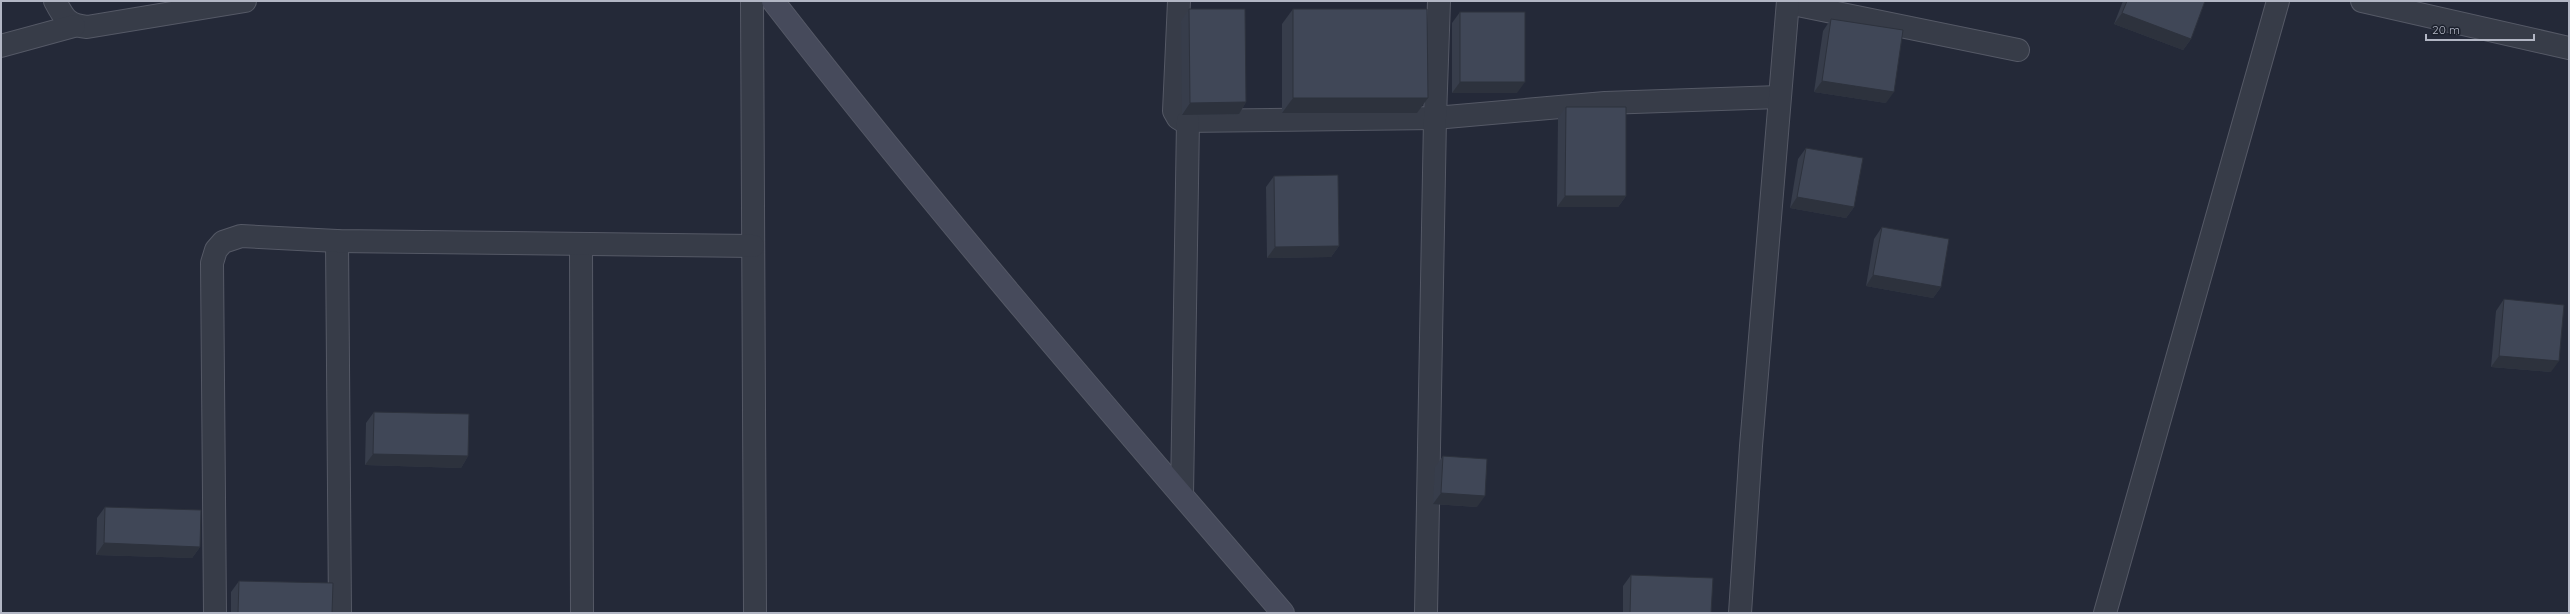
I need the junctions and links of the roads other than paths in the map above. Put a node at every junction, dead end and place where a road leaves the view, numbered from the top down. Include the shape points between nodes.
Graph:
1 (55, 1) edge
2 (246, 1) edge
3 (752, 1) edge
4 (773, 1) edge
5 (1179, 1) edge
6 (1439, 1) edge
7 (2278, 1) edge
8 (2362, 1) edge
9 (1788, 2) edge
10 (74, 26) junction
11 (1, 46) edge
12 (2569, 48) edge
13 (2018, 50) dead end
14 (1779, 97) junction
15 (1435, 118) junction
16 (1188, 121) junction
17 (337, 241) junction
18 (581, 245) junction
19 (753, 246) junction
20 (1182, 495) junction
21 (215, 613) edge
22 (340, 613) edge
23 (582, 613) edge
24 (755, 613) edge
25 (1283, 613) edge
26 (1426, 613) edge
27 (1740, 613) edge
28 (2104, 613) edge

1 - 10 street via 63,17
2 - 10 street
3 - 19 street
4 - 20 street via 843,90
5 - 16 street via 1174,111 1178,118
6 - 15 street
7 - 28 street
8 - 12 street
9 - 13 street
9 - 14 street
10 - 11 street
14 - 15 street via 1605,103
14 - 27 street
15 - 16 street
15 - 26 street
16 - 20 street
17 - 18 street
17 - 21 street via 241,236 223,242 216,250 212,263
17 - 22 street
18 - 19 street
18 - 23 street
19 - 24 street
20 - 25 street

